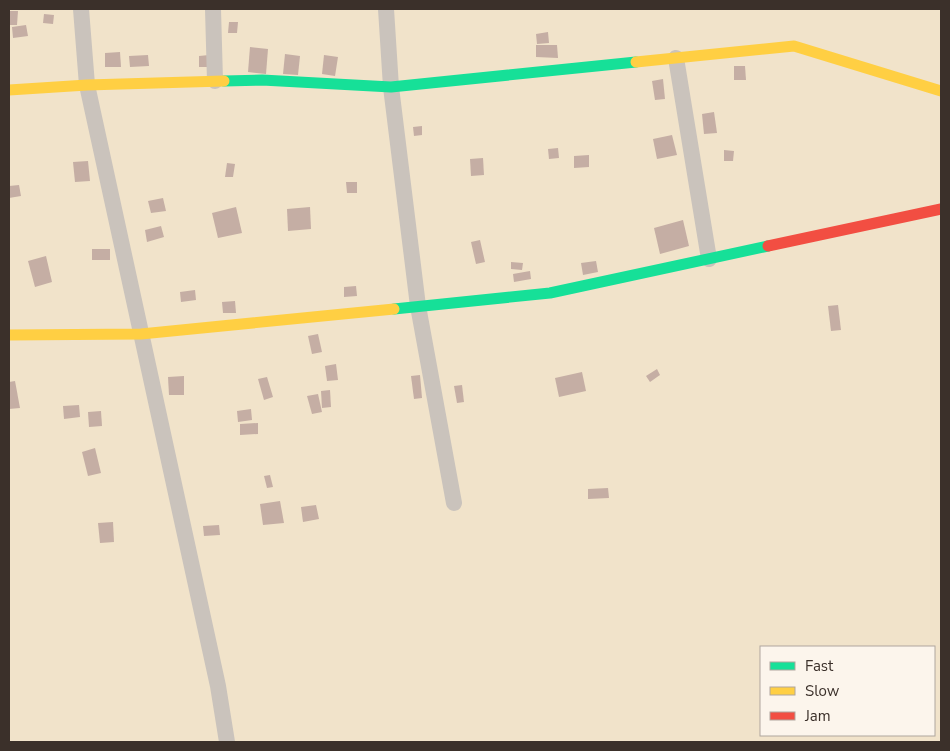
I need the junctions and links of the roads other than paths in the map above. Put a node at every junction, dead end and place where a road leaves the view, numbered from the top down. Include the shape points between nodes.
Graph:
1 (81, 9) edge
2 (213, 9) edge
3 (386, 9) edge
4 (676, 58) junction
5 (215, 81) junction
6 (87, 85) junction
7 (391, 87) junction
8 (9, 90) edge
9 (941, 91) edge
10 (941, 209) edge
11 (708, 259) junction
12 (418, 306) junction
13 (141, 334) junction
14 (9, 335) edge
15 (454, 503) dead end
16 (226, 742) edge

1 - 6 street
2 - 5 street
3 - 7 street
4 - 7 street
4 - 9 street via 794,46
4 - 11 street
5 - 6 street
5 - 7 street via 262,80
6 - 8 street
6 - 13 street
7 - 12 street
10 - 11 street
11 - 12 street via 550,293
12 - 13 street
12 - 15 street
13 - 14 street
13 - 16 street via 218,686

